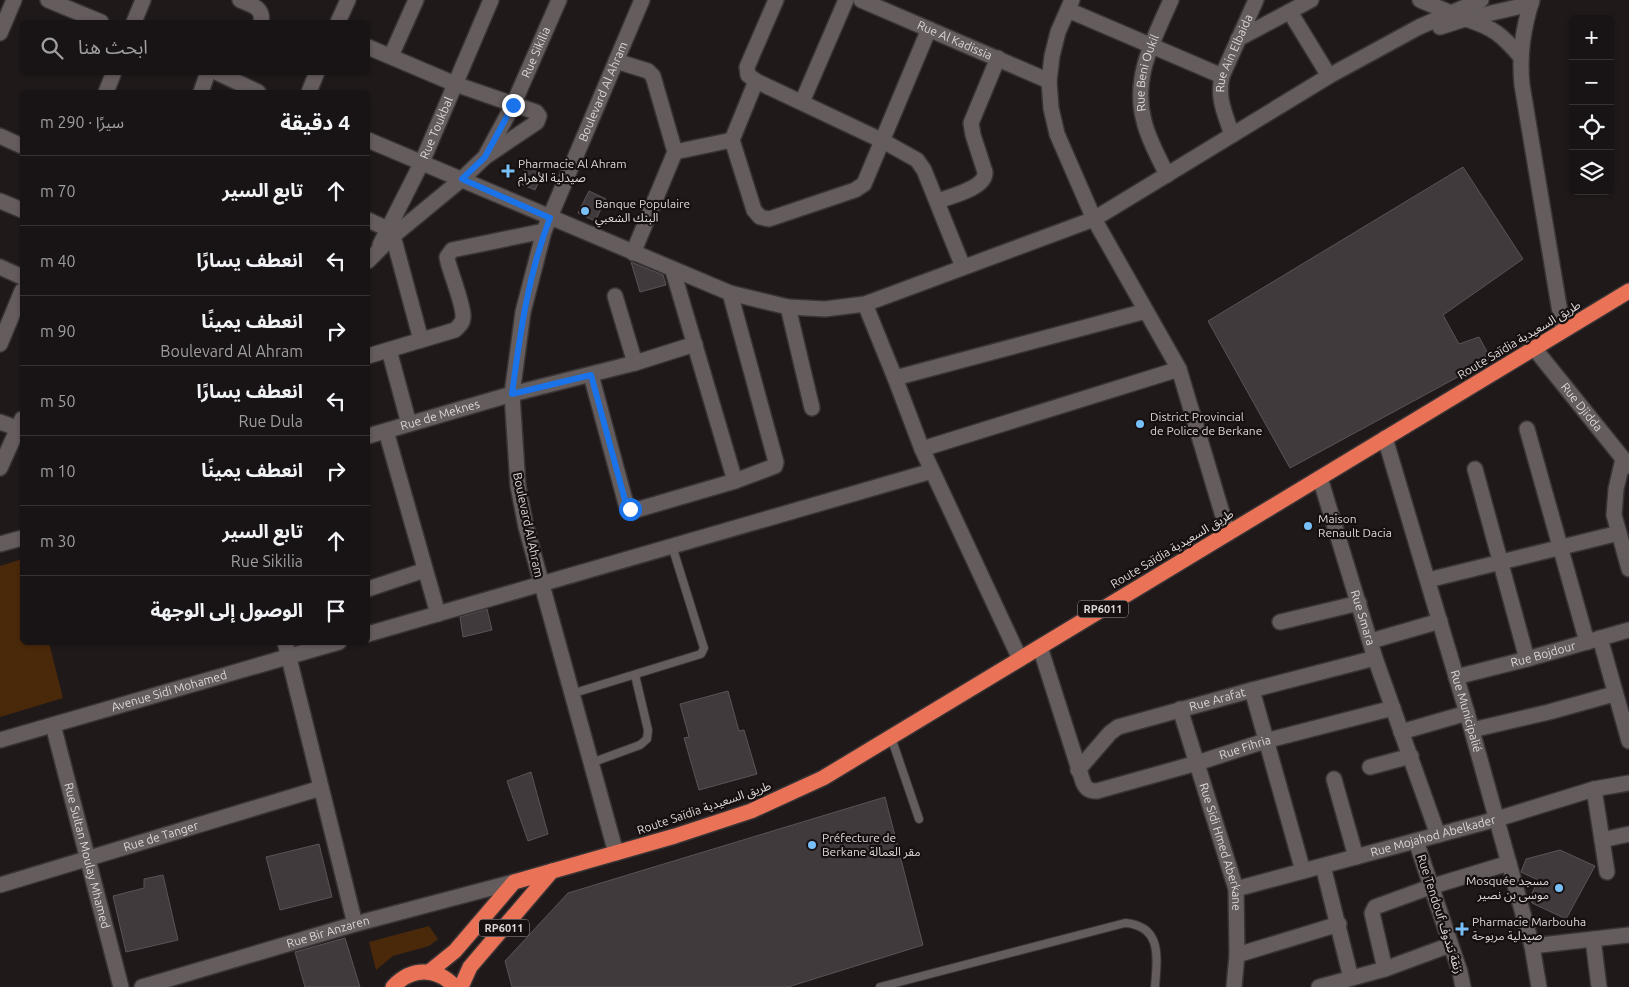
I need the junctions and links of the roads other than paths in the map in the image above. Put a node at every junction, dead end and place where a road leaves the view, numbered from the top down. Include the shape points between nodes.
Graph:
1 (14, 0) edge
2 (48, 0) edge
3 (143, 0) edge
4 (240, 0) edge
5 (348, 0) edge
6 (416, 0) edge
7 (491, 0) edge
8 (559, 0) edge
9 (776, 0) edge
10 (846, 0) edge
11 (861, 0) edge
12 (1171, 0) edge
13 (1256, 0) edge
14 (1311, 0) edge
15 (1422, 0) edge
16 (1481, 0) edge
17 (638, 1) edge
18 (1532, 2) edge
19 (1070, 5) edge
20 (1290, 12) junction
21 (1458, 16) junction
22 (261, 18) edge
23 (97, 20) edge
24 (135, 20) edge
25 (339, 20) edge
26 (929, 29) junction
27 (0, 33) edge
28 (1238, 39) junction
29 (1151, 45) junction
30 (370, 48) edge
31 (391, 56) junction
32 (1521, 57) junction
33 (998, 58) junction
34 (616, 61) junction
35 (113, 75) edge
36 (207, 75) edge
37 (316, 75) edge
38 (1222, 76) junction
39 (1329, 76) junction
40 (237, 77) edge
41 (756, 81) junction
42 (1049, 81) junction
43 (455, 84) junction
44 (107, 90) edge
45 (202, 90) edge
46 (255, 90) edge
47 (310, 90) edge
48 (802, 102) junction
49 (513, 105) junction
50 (1232, 135) junction
51 (0, 136) edge
52 (732, 140) junction
53 (883, 140) junction
54 (370, 141) edge
55 (20, 145) edge
56 (674, 152) junction
57 (485, 157) junction
58 (422, 162) junction
59 (1166, 175) junction
60 (462, 179) junction
61 (0, 201) edge
62 (938, 201) junction
63 (20, 209) edge
64 (1094, 219) junction
65 (370, 221) edge
66 (547, 224) junction
67 (391, 233) junction
68 (633, 253) junction
69 (372, 257) edge
70 (0, 267) edge
71 (963, 268) junction
72 (673, 271) junction
73 (20, 276) edge
74 (1629, 291) edge
75 (730, 293) junction
76 (20, 295) edge
77 (615, 296) dead end
78 (865, 304) junction
79 (788, 307) junction
80 (1146, 311) junction
81 (1563, 330) junction
82 (1, 336) edge
83 (421, 340) junction
84 (695, 344) junction
85 (1534, 348) junction
86 (389, 350) junction
87 (370, 355) edge
88 (635, 363) junction
89 (1179, 370) junction
90 (591, 375) junction
91 (895, 378) junction
92 (512, 394) junction
93 (812, 408) dead end
94 (0, 422) edge
95 (409, 424) junction
96 (20, 426) edge
97 (20, 428) edge
98 (1526, 429) dead end
99 (386, 431) junction
100 (370, 435) edge
101 (1385, 438) junction
102 (922, 449) junction
103 (1626, 463) edge
104 (0, 468) edge
105 (1475, 469) dead end
106 (932, 471) junction
107 (1320, 478) junction
108 (735, 481) junction
109 (1228, 533) junction
110 (1619, 534) junction
111 (20, 539) edge
112 (0, 544) edge
113 (672, 546) junction
114 (1559, 548) junction
115 (1500, 564) junction
116 (1629, 569) edge
117 (425, 570) junction
118 (1428, 580) junction
119 (541, 585) junction
120 (370, 588) edge
121 (1359, 603) junction
122 (438, 614) junction
123 (1440, 621) junction
124 (1280, 622) dead end
125 (1629, 630) edge
126 (370, 633) edge
127 (1593, 640) junction
128 (1371, 641) junction
129 (319, 645) edge
130 (1040, 647) junction
131 (286, 650) edge
132 (1375, 658) junction
133 (1020, 659) junction
134 (1527, 659) junction
135 (635, 675) junction
136 (1456, 676) junction
137 (1252, 690) junction
138 (571, 694) junction
139 (1621, 701) edge
140 (1393, 708) junction
141 (1180, 709) junction
142 (1467, 713) junction
143 (53, 725) junction
144 (1472, 730) junction
145 (1402, 732) junction
146 (891, 736) junction
147 (0, 740) edge
148 (1629, 741) edge
149 (1265, 742) junction
150 (1411, 756) junction
151 (590, 763) junction
152 (1197, 763) junction
153 (1370, 768) dead end
154 (1078, 770) junction
155 (1334, 778) dead end
156 (1629, 783) edge
157 (321, 788) junction
158 (1594, 789) junction
159 (1497, 819) junction
160 (919, 820) dead end
161 (1629, 834) edge
162 (1438, 835) junction
163 (1602, 840) junction
164 (1416, 841) junction
165 (616, 853) junction
166 (1356, 857) junction
167 (88, 859) junction
168 (1508, 863) junction
169 (1323, 866) junction
170 (552, 871) junction
171 (1303, 871) junction
172 (1607, 872) dead end
173 (514, 882) junction
174 (0, 885) edge
175 (1430, 887) junction
176 (1236, 889) junction
177 (355, 924) junction
178 (1339, 924) junction
179 (1629, 935) edge
180 (1593, 939) junction
181 (1450, 944) junction
182 (1532, 946) junction
183 (1237, 955) junction
184 (1385, 969) junction
185 (429, 972) junction
186 (1351, 978) junction
187 (121, 987) edge
188 (142, 987) edge
189 (393, 987) edge
190 (455, 987) edge
191 (461, 987) edge
192 (880, 987) edge
193 (1156, 987) edge
194 (1234, 987) edge
195 (1319, 987) edge
196 (1463, 987) edge
197 (1539, 987) edge
198 (1599, 987) edge

1 - 27 street
2 - 23 street
3 - 24 street
4 - 22 street via 258,9
5 - 25 street
6 - 31 street
7 - 43 street, Rue Toukbal
8 - 49 street, Rue Sikilia
9 - 41 street via 747,67 748,75
10 - 48 street
11 - 26 street, Rue Al Kadissia
12 - 29 street, Rue Beni Oukil
13 - 28 street, Rue Ain Elbaida
14 - 20 street
15 - 21 street
16 - 21 street
17 - 34 street, Boulevard Al Ahram
18 - 21 street
18 - 32 street via 1522,35
19 - 29 street
19 - 42 street via 1058,32
20 - 28 street
20 - 39 street
21 - 32 street via 1498,33
21 - 39 street via 1419,27
26 - 33 street, Rue Al Kadissia
26 - 53 street
28 - 38 street, Rue Ain Elbaida
29 - 38 street
29 - 59 street, Rue Beni Oukil via 1141,75 1141,104 1144,122
30 - 31 street
31 - 43 street
32 - 81 street via 1522,85
33 - 42 street, Rue Al Kadissia
33 - 62 street via 971,123 985,172 982,182
34 - 56 street via 653,76
34 - 66 street, Boulevard Al Ahram
35 - 44 street
36 - 45 street
37 - 47 street
38 - 50 street, Rue Ain Elbaida via 1219,95
39 - 50 street
40 - 46 street
41 - 48 street
41 - 52 street
42 - 64 street via 1057,134
43 - 49 street
43 - 58 street, Rue Toukbal
48 - 53 street
49 - 57 street, Rue Sikilia
49 - 57 street via 536,112 539,119
50 - 59 street
51 - 55 street
52 - 53 street via 754,210 764,219 860,188
52 - 56 street
53 - 62 street via 921,164
54 - 58 street
56 - 68 street
57 - 60 street
58 - 60 street
58 - 67 street, Rue Toukbal
59 - 64 street
60 - 66 street
60 - 67 street
61 - 63 street
62 - 71 street
64 - 71 street
64 - 80 street
65 - 67 street
66 - 68 street
66 - 83 street via 452,250 447,258 463,314 462,323 455,330
66 - 92 street, Boulevard Al Ahram via 523,312
67 - 69 street
67 - 83 street
68 - 72 street
70 - 73 street
71 - 78 street
72 - 75 street
72 - 84 street
74 - 81 highway, Route Saïdia طريق السعيدية / RP6011
75 - 79 street
75 - 108 street via 776,462 772,468
76 - 82 street
77 - 88 street
78 - 79 street via 825,309
78 - 91 street
79 - 93 street
80 - 89 street
80 - 91 street
81 - 85 highway, Route Saïdia طريق السعيدية / RP6011
83 - 86 street
84 - 88 street, Rue de Meknes
84 - 108 street
85 - 101 highway, Route Saïdia طريق السعيدية / RP6011
85 - 103 street, Rue Djidda
86 - 87 street
86 - 95 street
88 - 90 street, Rue de Meknes
89 - 102 street
89 - 109 street
90 - 92 street, Rue de Meknes
90 - 108 street via 630,509 636,510
91 - 102 street
92 - 95 street, Rue de Meknes
92 - 119 street, Boulevard Al Ahram via 518,486
94 - 96 street
95 - 99 street, Rue de Meknes
97 - 104 street
98 - 114 street
99 - 100 street, Rue de Meknes
99 - 117 street
101 - 107 highway, Route Saïdia طريق السعيدية / RP6011
101 - 118 street, Rue Municipalié
102 - 106 street
103 - 110 street via 1614,504
105 - 115 street
106 - 113 street
106 - 133 street
107 - 109 highway, Route Saïdia طريق السعيدية / RP6011
107 - 121 street, Rue Smara
109 - 130 highway, Route Saïdia طريق السعيدية / RP6011
110 - 114 street
110 - 116 street
111 - 112 street
113 - 119 street
113 - 135 lane via 704,648 696,657
114 - 115 street
114 - 127 street
115 - 118 street
115 - 134 street
117 - 120 street
117 - 122 street
118 - 123 street, Rue Municipalié
119 - 122 street
119 - 138 street, Boulevard Al Ahram
121 - 124 street
121 - 128 street, Rue Smara
122 - 126 street
123 - 128 street
123 - 136 street, Rue Municipalié
125 - 127 street, Rue Bojdour
127 - 134 street, Rue Bojdour
127 - 139 street
128 - 132 street, Rue Smara
129 - 131 street, Avenue Sidi Mohamed
130 - 133 highway, Route Saïdia طريق السعيدية / RP6011
130 - 154 street
131 - 143 street, Avenue Sidi Mohamed
131 - 157 street
132 - 137 street, Rue Arafat
132 - 140 street, Rue Smara
133 - 146 highway, Route Saïdia طريق السعيدية / RP6011
134 - 136 street, Rue Bojdour
135 - 138 lane
135 - 151 lane via 648,730 647,739
136 - 142 street, Rue Municipalié
137 - 141 street, Rue Arafat
137 - 149 street
138 - 151 street, Boulevard Al Ahram
139 - 144 street via 1549,712
139 - 148 street
140 - 145 street, Rue Smara
140 - 149 street, Rue Fihria
141 - 152 street, Rue Sidi Hmed Aberkane
141 - 154 street, Rue Arafat via 1118,727
142 - 144 street, Rue Municipalié
142 - 145 street
143 - 147 street, Avenue Sidi Mohamed
143 - 167 street, Rue Sultan Moulay Mhamed
144 - 159 street, Rue Municipalié
145 - 150 street, Rue Smara
146 - 160 lane
146 - 165 highway, Route Saïdia طريق السعيدية / RP6011 via 823,778 775,801
149 - 152 street, Rue Fihria
149 - 171 street
150 - 153 street
150 - 162 street, Rue Smara
151 - 165 street, Boulevard Al Ahram
152 - 154 street, Rue Fihria via 1097,791 1085,788
152 - 176 street, Rue Sidi Hmed Aberkane
155 - 166 street
156 - 158 street, Rue Mojahod Abelkader
157 - 167 street, Rue de Tanger
157 - 177 street
158 - 159 street, Rue Mojahod Abelkader
158 - 163 street
159 - 162 street, Rue Mojahod Abelkader
159 - 168 street, Rue Municipalié
161 - 163 street
162 - 164 street, Rue Mojahod Abelkader
163 - 172 street
164 - 166 street, Rue Mojahod Abelkader
164 - 175 street, Rue Tendouf زنقة تندوف
165 - 170 highway, Route Saïdia طريق السعيدية / RP6011
166 - 169 street, Rue Mojahod Abelkader
167 - 174 street, Rue de Tanger
167 - 187 street, Rue Sultan Moulay Mhamed
168 - 175 street
168 - 182 street, Rue Municipalié
169 - 171 street, Rue Mojahod Abelkader
169 - 178 street
170 - 173 highway, Route Saïdia طريق السعيدية / RP6011
170 - 191 highway, RP6011 via 470,967
171 - 176 street, Rue Mojahod Abelkader
173 - 177 street, Rue Bir Anzaren
173 - 185 highway, RP6011 via 455,951
175 - 181 street, Rue Tendouf زنقة تندوف
175 - 184 street via 1373,909
176 - 183 street, Rue Sidi Hmed Aberkane
177 - 188 street, Rue Bir Anzaren
178 - 183 street
178 - 186 street
179 - 180 street
180 - 182 street
180 - 198 street
181 - 184 street
181 - 196 street, Rue Tendouf زنقة تندوف
182 - 197 street, Rue Municipalié
183 - 194 street, Rue Sidi Hmed Aberkane
184 - 186 street
185 - 189 highway via 413,973
185 - 190 highway via 444,977
186 - 195 street
192 - 193 lane via 1125,924 1141,927 1153,938 1157,955

